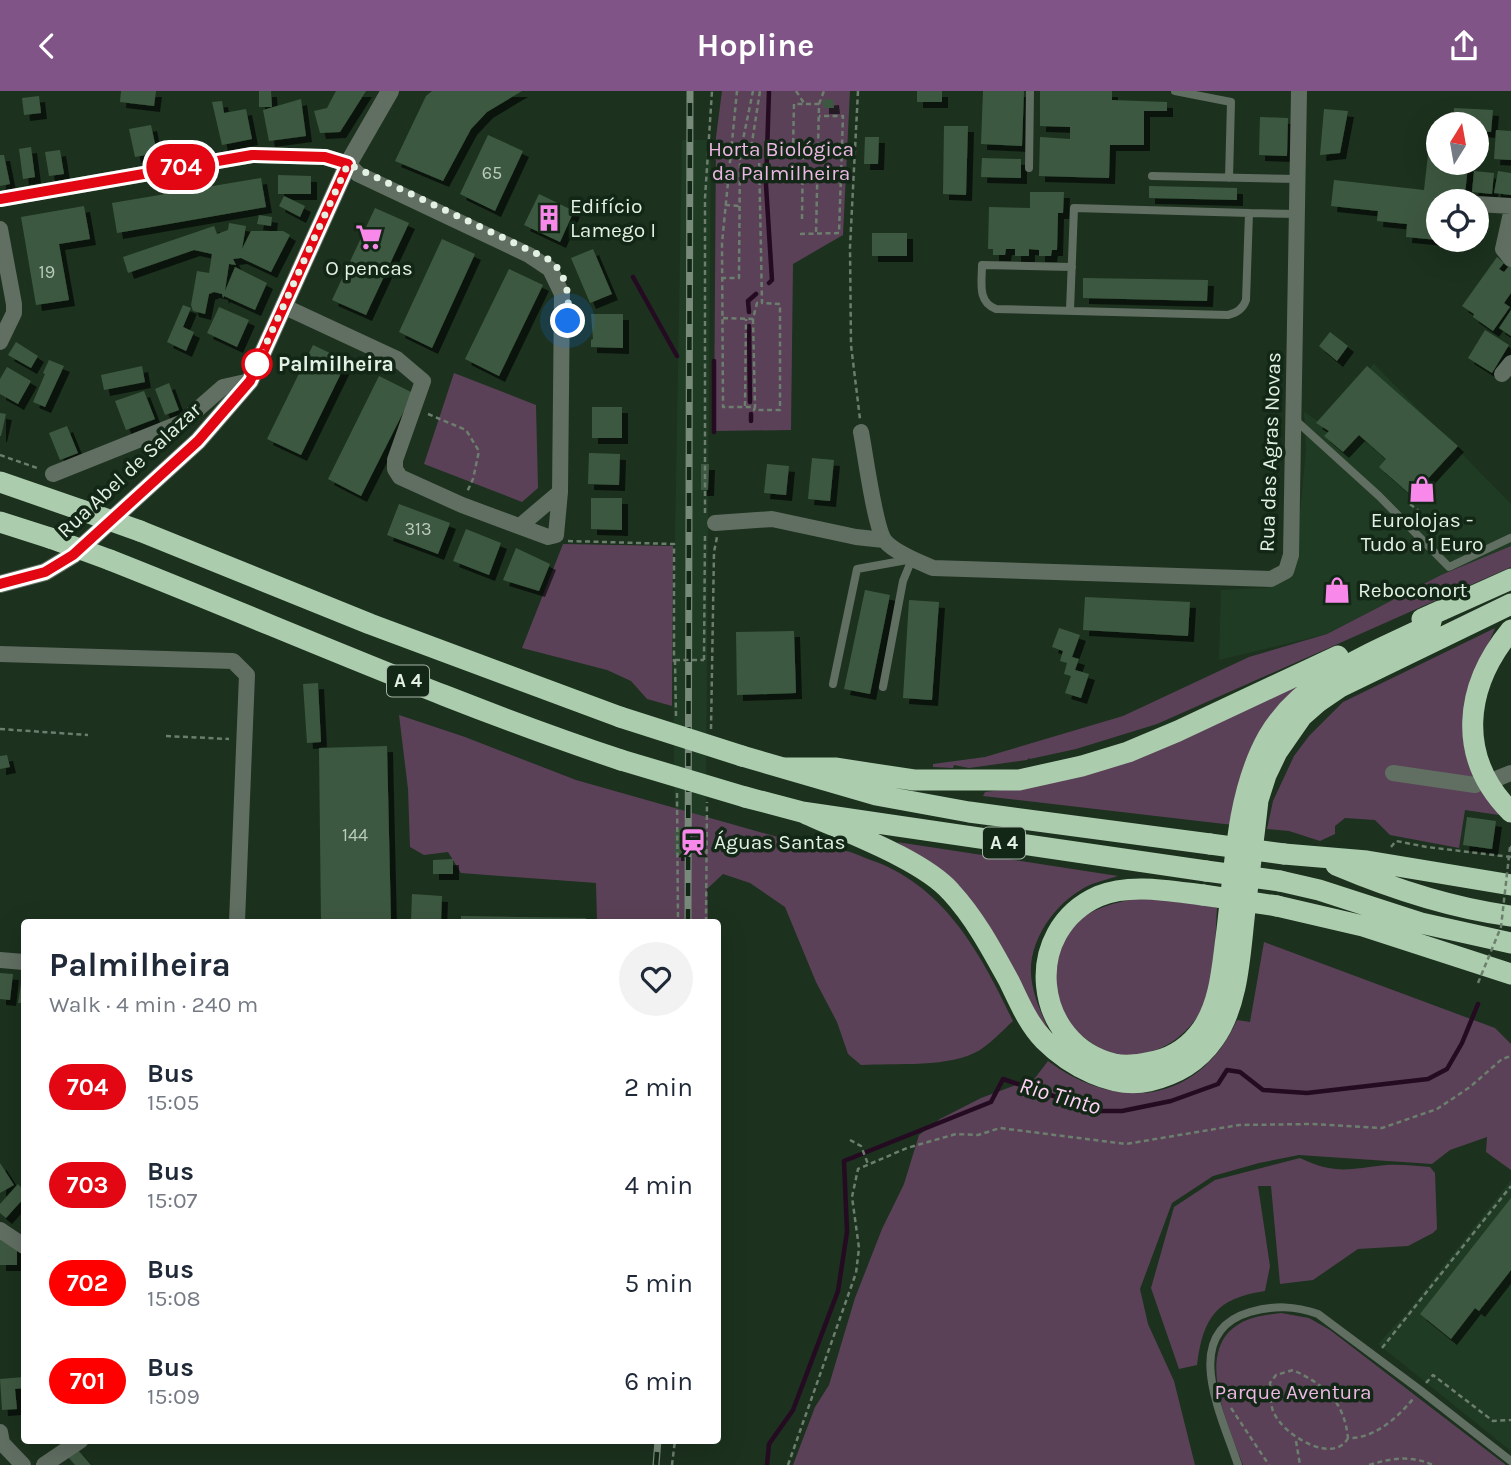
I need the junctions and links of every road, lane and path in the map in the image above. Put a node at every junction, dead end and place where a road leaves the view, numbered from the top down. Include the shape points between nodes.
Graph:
1 (390, 91) edge
2 (712, 91) edge
3 (737, 91) edge
4 (753, 91) edge
5 (760, 91) edge
6 (796, 91) edge
7 (824, 91) edge
8 (858, 91) edge
9 (1030, 91) edge
10 (1175, 91) edge
11 (1299, 91) edge
12 (805, 104) junction
13 (819, 104) junction
14 (818, 116) junction
15 (730, 152) junction
16 (740, 155) junction
17 (750, 155) junction
18 (348, 164) junction
19 (1029, 169) dead end
20 (1153, 176) dead end
21 (1229, 178) junction
22 (1298, 179) junction
23 (0, 199) edge
24 (725, 205) junction
25 (1489, 205) edge
26 (740, 206) junction
27 (1511, 206) edge
28 (1250, 213) junction
29 (1511, 213) edge
30 (1297, 214) junction
31 (802, 219) dead end
32 (0, 229) edge
33 (800, 234) dead end
34 (816, 234) junction
35 (1511, 259) edge
36 (1072, 267) junction
37 (720, 278) junction
38 (0, 293) edge
39 (762, 303) junction
40 (14, 304) junction
41 (283, 306) junction
42 (1070, 310) junction
43 (723, 319) junction
44 (746, 319) junction
45 (753, 319) junction
46 (0, 341) edge
47 (250, 381) junction
48 (745, 407) junction
49 (755, 407) junction
50 (414, 408) junction
51 (1293, 418) junction
52 (861, 432) joint
53 (0, 455) edge
54 (53, 474) joint
55 (0, 482) edge
56 (560, 492) junction
57 (1410, 504) dead end
58 (462, 505) junction
59 (1425, 516) dead end
60 (0, 522) edge
61 (717, 523) joint
62 (520, 526) junction
63 (556, 535) junction
64 (1510, 538) edge
65 (884, 540) junction
66 (912, 559) junction
67 (1511, 579) edge
68 (0, 584) edge
69 (1511, 604) edge
70 (1433, 614) junction
71 (1511, 630) edge
72 (0, 653) edge
73 (675, 672) junction
74 (833, 684) dead end
75 (883, 687) dead end
76 (676, 727) dead end
77 (0, 729) edge
78 (88, 735) dead end
79 (166, 736) dead end
80 (244, 740) junction
81 (710, 740) dead end
82 (785, 768) junction
83 (1393, 773) dead end
84 (677, 783) dead end
85 (1475, 785) dead end
86 (708, 793) dead end
87 (802, 812) junction
88 (1511, 812) edge
89 (1391, 846) dead end
90 (1510, 847) edge
91 (1511, 857) edge
92 (1318, 858) junction
93 (1511, 885) edge
94 (1511, 916) edge
95 (237, 919) edge
96 (678, 919) edge
97 (706, 919) edge
98 (1511, 943) edge
99 (0, 960) edge
100 (21, 962) edge
101 (1511, 974) edge
102 (1478, 982) dead end
103 (1511, 1056) edge
104 (850, 1140) dead end
105 (868, 1164) junction
106 (1511, 1186) edge
107 (0, 1230) edge
108 (21, 1244) edge
109 (1376, 1357) junction
110 (1420, 1390) junction
111 (1230, 1407) dead end
112 (1511, 1420) edge
113 (0, 1431) edge
114 (1348, 1438) junction
115 (1296, 1441) junction
116 (75, 1444) edge
117 (675, 1444) edge
118 (1302, 1447) dead end
119 (1341, 1451) dead end
120 (1511, 1461) edge
121 (23, 1465) edge
122 (44, 1465) edge
123 (672, 1465) edge
124 (788, 1465) edge
125 (1238, 1465) edge
126 (1269, 1465) edge
127 (1300, 1465) edge
128 (1369, 1465) edge
129 (1433, 1465) edge

1 - 18 street, Rua Abel de Salazar
2 - 73 path, bridge via 705,198 704,660 675,660
3 - 15 path
4 - 16 path
5 - 17 path
6 - 12 path
7 - 13 path
8 - 52 path via 850,331
9 - 19 lane
10 - 21 lane via 1231,102
11 - 22 street, Rua das Agras Novas
12 - 13 path
12 - 31 path via 794,104 793,149 803,150
13 - 14 path
14 - 34 path
14 - 34 path via 843,115 839,233
15 - 16 path
15 - 24 path
16 - 17 path
16 - 26 path
17 - 39 path via 759,154
18 - 23 street via 325,157 252,155
18 - 41 street, Rua Abel de Salazar
18 - 56 street via 358,174 550,269 562,294
20 - 21 lane
21 - 22 lane
22 - 30 street, Rua das Agras Novas
24 - 26 path
24 - 37 path
25 - 27 street
26 - 37 path via 738,278
28 - 30 lane
28 - 36 lane via 1074,208
28 - 42 lane via 1247,296 1237,312
29 - 35 street via 1503,249
30 - 51 street, Rua das Agras Novas
32 - 40 street
33 - 34 path
36 - 42 lane
36 - 42 lane via 982,265 982,296 989,306
37 - 43 path
38 - 40 street
39 - 45 path via 757,303
39 - 49 path via 780,304 780,410
40 - 46 street
41 - 47 street, Rua Abel de Salazar
41 - 50 street via 397,359 423,381
43 - 44 path
43 - 48 path via 723,407
44 - 45 path
44 - 48 path
45 - 49 path
47 - 54 street via 223,387 184,422
47 - 68 street, Rua Abel de Salazar via 198,441 73,555 45,572
48 - 49 path
50 - 58 path via 466,430 479,451
50 - 58 street via 395,469 400,477
51 - 64 lane via 1449,567
51 - 66 street, Rua das Agras Novas via 1291,555 1286,571 1271,579 933,568
52 - 65 street
53 - 54 path
55 - 82 highway, A 4, bridge via 140,531 370,624 620,717
56 - 62 street
56 - 63 street
57 - 59 path
58 - 62 street
60 - 87 highway, A 4, bridge via 110,560 355,661 621,760
61 - 65 street, Rua das Agras Novas via 772,519
61 - 81 path
62 - 63 street via 548,537
63 - 73 path via 569,541 674,544
65 - 66 street, Rua das Agras Novas
66 - 74 lane via 857,569
66 - 75 lane via 902,581
67 - 70 highway
69 - 87 highway via 1340,687 1289,733 1258,800 1238,968 1229,1007 1215,1038 1173,1075 1135,1084 1093,1073 1067,1058 1044,1040 1028,1018 993,951 950,890 914,863
70 - 82 highway via 1128,752 1019,780 914,780 835,768
70 - 101 highway, bridge via 1430,625 1319,681 1294,703 1268,737 1251,775 1241,817 1222,967 1216,1002 1192,1043 1172,1057 1136,1066 1116,1064 1097,1058 1073,1041 1048,1003 1049,949 1064,921 1100,895 1127,889 1203,895 1277,906 1363,926
71 - 88 highway via 1484,670 1472,705 1479,765 1494,796
72 - 80 street via 233,661 247,675
73 - 76 path
77 - 78 path
79 - 80 path
80 - 95 street
82 - 92 highway, A 4, bridge via 876,795 969,812
83 - 85 street
84 - 96 path
86 - 97 path
87 - 98 highway, A 4, bridge via 1280,881 1421,923
89 - 91 path via 1396,841
90 - 102 path, bridge via 1501,927
92 - 93 highway, A 4 via 1367,861
92 - 94 highway, A 4 via 1423,898
99 - 100 street
103 - 105 path via 1437,1109 1382,1128 1239,1125 1126,1144 1000,1128 944,1137
104 - 105 path via 861,1146
105 - 124 path via 859,1169 852,1197 859,1248 856,1273
106 - 109 path
107 - 108 street
109 - 110 lane
109 - 125 lane via 1318,1314 1302,1308 1266,1308 1233,1319 1212,1347 1209,1376
110 - 112 path via 1433,1375 1493,1421
110 - 114 path via 1391,1422
110 - 120 lane
111 - 126 path
113 - 121 street via 2,1443
114 - 115 path via 1346,1419 1326,1389 1293,1370 1276,1375 1270,1394 1283,1429
114 - 119 path
115 - 118 path
115 - 127 path
116 - 122 street
117 - 123 path
128 - 129 path via 1408,1458

